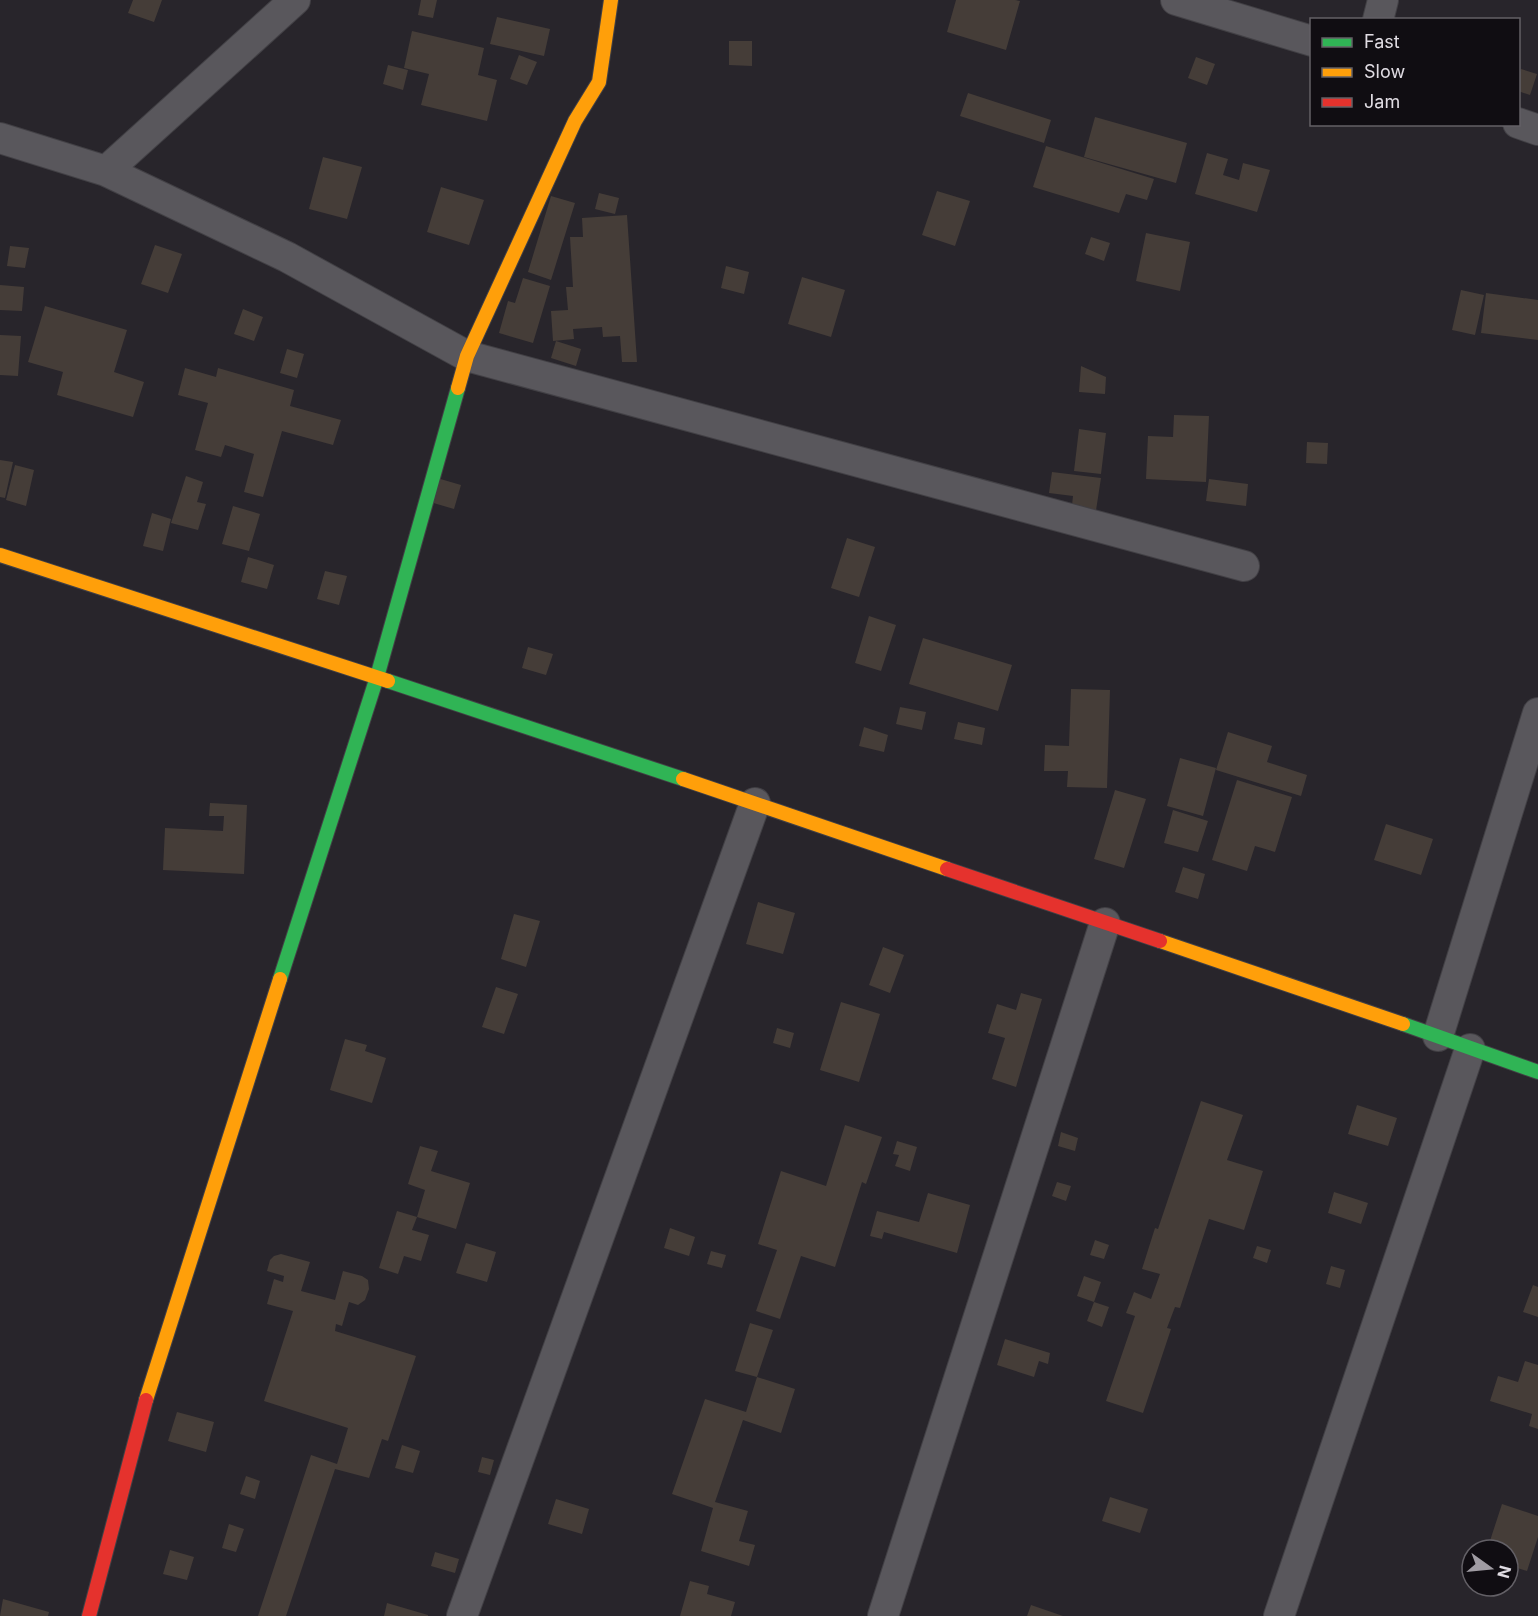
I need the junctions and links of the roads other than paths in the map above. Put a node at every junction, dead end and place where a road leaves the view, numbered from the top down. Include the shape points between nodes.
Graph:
1 (295, 0) edge
2 (612, 0) edge
3 (1176, 0) edge
4 (1383, 0) edge
5 (1378, 18) edge
6 (1310, 41) edge
7 (1520, 124) edge
8 (1538, 130) edge
9 (0, 138) edge
10 (106, 171) junction
11 (467, 356) junction
12 (0, 555) edge
13 (1244, 566) dead end
14 (377, 677) junction
15 (1538, 713) edge
16 (755, 803) junction
17 (1105, 923) junction
18 (1438, 1036) junction
19 (1470, 1049) junction
20 (1538, 1072) edge
21 (89, 1616) edge
22 (462, 1616) edge
23 (883, 1616) edge
24 (1279, 1616) edge

1 - 10 street
2 - 11 street via 599,82 575,121
3 - 6 street
4 - 5 street
7 - 8 street
9 - 10 street
10 - 11 street via 287,257
11 - 13 street
11 - 14 street
12 - 14 street
14 - 16 street
14 - 21 street via 150,1386
15 - 18 street
16 - 17 street
16 - 22 street
17 - 18 street
17 - 23 street
18 - 19 street
19 - 20 street
19 - 24 street

